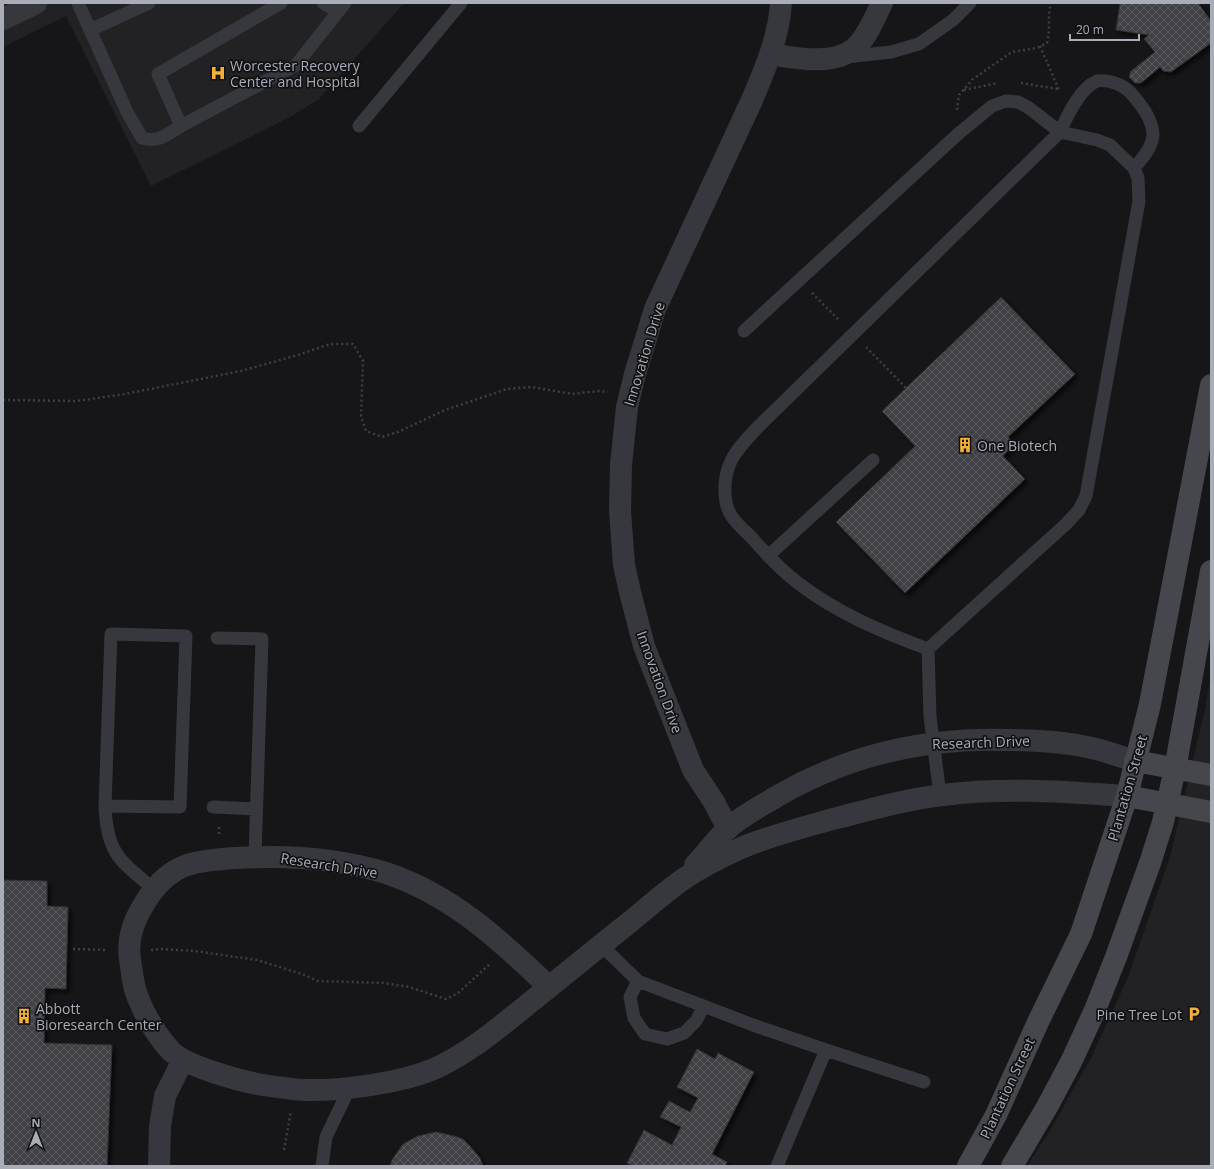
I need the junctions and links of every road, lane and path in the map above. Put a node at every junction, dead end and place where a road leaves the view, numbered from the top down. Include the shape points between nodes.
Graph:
1 (36, 3) edge
2 (78, 3) edge
3 (149, 3) edge
4 (281, 3) edge
5 (324, 3) edge
6 (461, 3) edge
7 (781, 3) edge
8 (882, 3) edge
9 (970, 3) edge
10 (1051, 3) edge
11 (341, 7) edge
12 (3, 19) edge
13 (90, 30) junction
14 (1040, 46) junction
15 (770, 54) junction
16 (829, 59) junction
17 (1075, 104) junction
18 (181, 126) junction
19 (359, 126) dead end
20 (962, 130) junction
21 (1060, 132) junction
22 (1134, 168) junction
23 (744, 331) dead end
24 (1211, 385) edge
25 (630, 393) junction
26 (3, 400) edge
27 (873, 460) dead end
28 (768, 556) junction
29 (1211, 571) edge
30 (217, 638) dead end
31 (928, 649) junction
32 (933, 742) junction
33 (1135, 761) junction
34 (1175, 769) junction
35 (1211, 775) edge
36 (940, 795) junction
37 (1127, 796) junction
38 (1167, 804) junction
39 (105, 806) junction
40 (213, 808) dead end
41 (256, 809) junction
42 (1211, 812) edge
43 (219, 824) dead end
44 (728, 829) junction
45 (218, 834) dead end
46 (255, 857) junction
47 (682, 880) junction
48 (154, 889) junction
49 (601, 945) junction
50 (73, 949) dead end
51 (108, 950) dead end
52 (145, 951) dead end
53 (496, 959) dead end
54 (638, 981) junction
55 (549, 987) junction
56 (704, 1006) junction
57 (826, 1050) junction
58 (183, 1060) junction
59 (924, 1082) dead end
60 (350, 1088) junction
61 (291, 1110) dead end
62 (284, 1150) dead end
63 (159, 1166) edge
64 (322, 1166) edge
65 (776, 1166) edge
66 (968, 1166) edge
67 (1012, 1166) edge

1 - 12 street
2 - 13 lane
3 - 13 lane
4 - 18 lane via 158,74
5 - 11 lane
6 - 19 lane
7 - 15 street, Innovation Drive
8 - 16 street via 856,47
9 - 16 lane via 953,20 919,44 891,52
10 - 14 path via 1050,32 1047,43
11 - 18 lane via 296,65
13 - 18 lane via 127,112 142,138 156,140
14 - 17 path via 1060,92
14 - 20 path via 1012,52 974,79 959,95 957,110
15 - 16 street via 810,60
15 - 25 street, Innovation Drive via 752,100 655,309
17 - 21 lane
17 - 22 lane via 1086,88 1098,81 1121,84 1129,91 1150,119 1153,135 1147,151
20 - 21 lane via 992,106 1006,101 1018,102 1030,108
20 - 23 lane
21 - 22 lane via 1110,145
21 - 28 lane via 740,446 730,461 726,475 726,502 730,514
22 - 31 lane via 1138,178 1139,201 1086,496 1079,510 1065,525
24 - 33 main road, Plantation Street via 1150,704
25 - 26 path via 599,391 572,394 532,387 507,389 445,410 382,438 366,431 360,418 363,361 352,344 330,344 241,371 125,394 77,401
25 - 44 street, Innovation Drive via 623,436 620,494 624,565 630,592 644,646 693,770
27 - 28 lane
28 - 31 lane via 798,583 829,604 891,635
29 - 34 main road
30 - 41 lane via 262,639
31 - 32 lane
32 - 33 street, Research Drive via 991,739 1047,741 1092,748
32 - 36 lane
32 - 44 street, Research Drive via 876,754 821,774 767,802
33 - 34 main road, Research Drive
33 - 37 main road, Plantation Street
34 - 35 main road, Research Drive
34 - 38 main road
36 - 37 street, Research Drive via 1004,791
36 - 47 street, Research Drive via 896,803 772,836 721,857
37 - 38 main road, Research Drive
37 - 66 main road, Plantation Street via 1081,934 996,1115
38 - 42 main road, Research Drive
38 - 67 main road via 1150,863 1095,1010 1047,1108
39 - 39 lane via 180,807 186,636 111,634
39 - 48 lane via 108,835 117,856
40 - 41 lane
41 - 46 lane
43 - 45 path
44 - 47 street, Research Drive
46 - 48 street, Research Drive via 210,859 185,866 168,876
46 - 55 street, Research Drive via 303,858 362,867 389,874 429,891 500,941
47 - 49 street, Research Drive
48 - 58 street, Research Drive via 138,914 132,931 129,951 132,975 138,998 155,1029 171,1052
49 - 54 lane
49 - 55 street, Research Drive
50 - 51 path
52 - 53 path via 195,951 257,960 318,981 384,983 409,987 446,999 458,993
54 - 56 lane
54 - 56 lane via 630,998 634,1018 645,1034 667,1039 684,1033 696,1021
55 - 60 street, Research Drive via 497,1029 434,1069 393,1081
56 - 57 lane
57 - 59 lane
57 - 65 lane
58 - 60 street, Research Drive via 251,1083 303,1090
58 - 63 street via 165,1096 160,1126
60 - 64 lane via 326,1137
61 - 62 path

